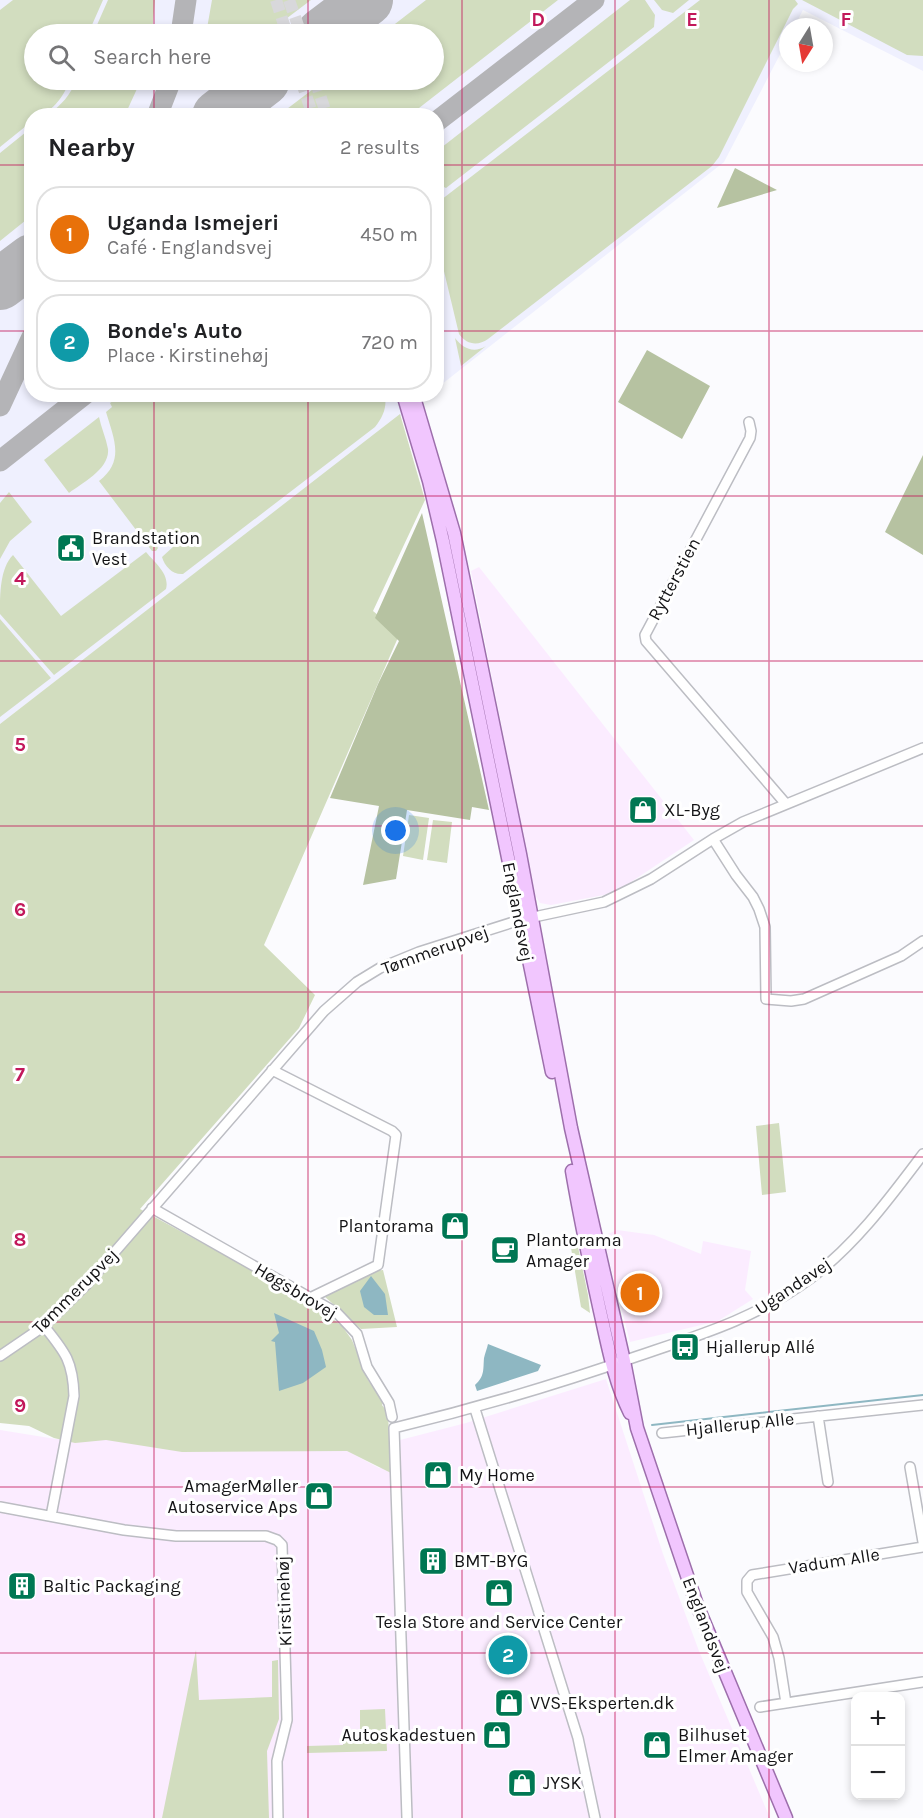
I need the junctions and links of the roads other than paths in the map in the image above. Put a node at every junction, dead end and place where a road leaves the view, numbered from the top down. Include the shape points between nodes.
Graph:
1 (405, 402) edge
2 (415, 402) edge
3 (749, 422) dead end
4 (923, 748) edge
5 (786, 804) junction
6 (713, 839) junction
7 (526, 919) junction
8 (923, 941) edge
9 (272, 1070) junction
10 (923, 1154) edge
11 (152, 1208) junction
12 (312, 1298) junction
13 (44, 1326) junction
14 (0, 1356) edge
15 (624, 1361) junction
16 (611, 1365) junction
17 (923, 1405) edge
18 (474, 1409) junction
19 (818, 1416) junction
20 (392, 1417) dead end
21 (637, 1428) junction
22 (662, 1433) dead end
23 (910, 1467) dead end
24 (828, 1482) dead end
25 (0, 1508) edge
26 (51, 1516) junction
27 (923, 1542) edge
28 (923, 1547) edge
29 (923, 1682) edge
30 (786, 1703) junction
31 (760, 1707) dead end
32 (278, 1818) edge
33 (407, 1818) edge
34 (595, 1818) edge
35 (786, 1818) edge

1 - 7 main road, Englandsvej via 443,541
2 - 7 main road, Englandsvej via 454,533
3 - 5 street, Rytterstien via 750,438 645,635 646,641
4 - 5 street, Tømmerupvej
5 - 6 street, Tømmerupvej
6 - 7 street, Tømmerupvej via 651,879 604,902
6 - 8 street via 753,897 765,927 766,999 804,999 901,956
7 - 9 street, Tømmerupvej via 380,968 324,1011
7 - 15 main road, Englandsvej
7 - 16 main road, Englandsvej via 582,1231
9 - 11 street, Tømmerupvej
9 - 12 street via 396,1135 378,1265
10 - 15 street, Ugandavej via 858,1236 836,1258 784,1296 729,1325
11 - 12 street, Høgsbrovej
11 - 13 street, Tømmerupvej via 86,1285
12 - 20 street, Høgsbrovej via 337,1313 357,1334 367,1367 389,1403
13 - 14 street, Tømmerupvej
13 - 26 street via 64,1350 74,1379
15 - 16 street
15 - 21 main road, Englandsvej
16 - 18 street
16 - 21 main road, Englandsvej
17 - 19 street, Hjallerup Alle
18 - 33 street via 394,1428
18 - 34 street via 578,1738
19 - 22 street, Hjallerup Alle
19 - 24 street, Hjallerup Alle
21 - 35 main road, Englandsvej via 697,1605
23 - 27 street
25 - 26 street, Kirstinehøj
26 - 32 street, Kirstinehøj via 177,1536 266,1536 282,1545 287,1720 277,1761
28 - 30 street, Vadum Alle via 752,1575 747,1581 747,1592 773,1637
29 - 30 street
30 - 31 street

